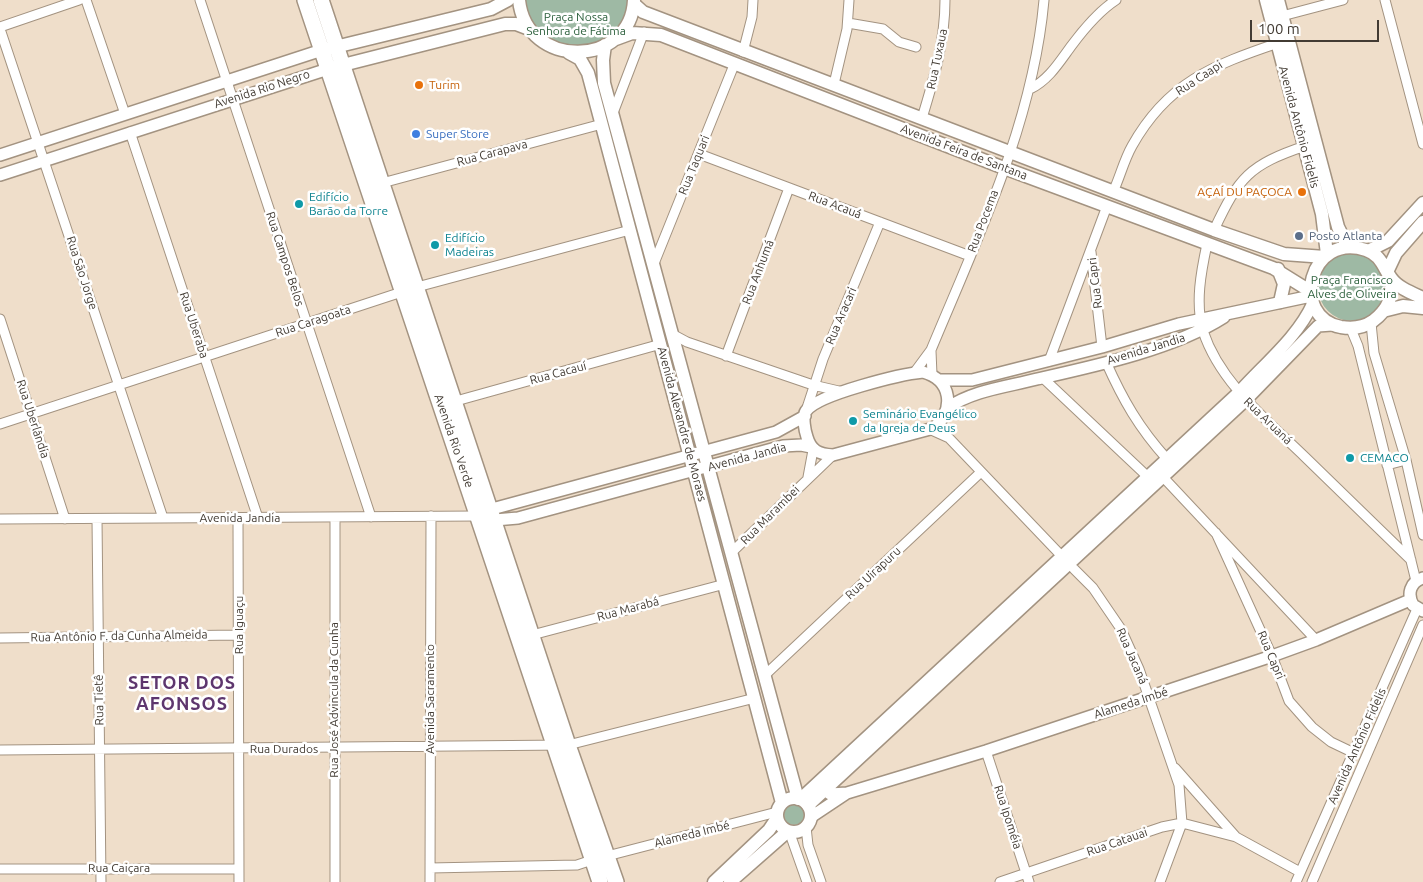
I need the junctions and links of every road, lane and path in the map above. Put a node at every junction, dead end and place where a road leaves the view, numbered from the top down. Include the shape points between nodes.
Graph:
1 (79, 0) edge
2 (86, 0) edge
3 (200, 0) edge
4 (305, 0) edge
5 (321, 0) edge
6 (508, 0) edge
7 (519, 0) edge
8 (753, 0) edge
9 (849, 0) edge
10 (945, 0) edge
11 (1044, 0) edge
12 (1116, 0) edge
13 (1266, 0) edge
14 (1278, 0) edge
15 (1343, 0) edge
16 (1385, 0) edge
17 (634, 2) edge
18 (1282, 16) junction
19 (848, 23) junction
20 (0, 28) edge
21 (529, 28) junction
22 (644, 32) junction
23 (609, 42) junction
24 (1278, 43) junction
25 (916, 47) dead end
26 (329, 49) junction
27 (743, 52) junction
28 (569, 53) junction
29 (734, 65) junction
30 (336, 67) junction
31 (227, 81) junction
32 (834, 84) junction
33 (1030, 89) junction
34 (232, 99) junction
35 (613, 113) junction
36 (125, 114) junction
37 (922, 118) junction
38 (602, 124) junction
39 (130, 132) junction
40 (38, 142) junction
41 (1423, 144) edge
42 (1305, 146) junction
43 (1010, 153) junction
44 (699, 154) junction
45 (0, 155) edge
46 (44, 160) junction
47 (1004, 168) junction
48 (0, 175) edge
49 (382, 183) junction
50 (789, 188) junction
51 (1114, 192) junction
52 (1423, 203) edge
53 (1107, 206) junction
54 (880, 222) junction
55 (1423, 222) edge
56 (630, 230) junction
57 (1214, 230) junction
58 (1207, 244) junction
59 (1354, 247) junction
60 (1091, 249) junction
61 (1368, 251) junction
62 (1284, 254) junction
63 (970, 256) junction
64 (1326, 256) junction
65 (653, 266) junction
66 (1278, 270) junction
67 (1390, 274) junction
68 (410, 289) junction
69 (1311, 297) junction
70 (1423, 298) edge
71 (1280, 302) junction
72 (1423, 308) edge
73 (1383, 311) junction
74 (0, 319) edge
75 (306, 323) junction
76 (1371, 323) junction
77 (1202, 325) junction
78 (1332, 325) junction
79 (1351, 329) junction
80 (674, 335) junction
81 (1290, 336) junction
82 (661, 344) junction
83 (1300, 344) junction
84 (1102, 347) junction
85 (931, 350) junction
86 (205, 356) junction
87 (726, 356) junction
88 (1049, 360) junction
89 (1106, 362) junction
90 (914, 373) junction
91 (936, 377) junction
92 (1043, 378) junction
93 (119, 385) junction
94 (813, 385) junction
95 (843, 392) junction
96 (1242, 396) junction
97 (456, 401) junction
98 (947, 408) junction
99 (32, 413) junction
100 (805, 414) junction
101 (942, 420) junction
102 (0, 424) edge
103 (929, 429) junction
104 (948, 438) junction
105 (812, 449) junction
106 (705, 452) junction
107 (833, 455) junction
108 (690, 456) junction
109 (1167, 459) junction
110 (1406, 460) junction
111 (1387, 465) junction
112 (709, 466) junction
113 (694, 470) junction
114 (981, 472) junction
115 (808, 477) junction
116 (1148, 477) junction
117 (1163, 477) junction
118 (489, 515) junction
119 (431, 516) junction
120 (335, 517) junction
121 (371, 517) junction
122 (163, 518) junction
123 (238, 518) junction
124 (258, 518) junction
125 (65, 519) junction
126 (97, 519) junction
127 (0, 520) edge
128 (1216, 533) junction
129 (1423, 535) edge
130 (732, 552) junction
131 (1411, 560) junction
132 (1066, 561) junction
133 (1419, 580) edge
134 (725, 584) junction
135 (1410, 600) junction
136 (1420, 610) edge
137 (1423, 625) edge
138 (239, 635) junction
139 (532, 635) junction
140 (99, 637) junction
141 (0, 638) edge
142 (1316, 640) junction
143 (1272, 656) junction
144 (765, 675) junction
145 (1149, 697) junction
146 (755, 698) junction
147 (553, 744) junction
148 (568, 745) junction
149 (333, 748) junction
150 (430, 748) junction
151 (100, 749) junction
152 (240, 749) junction
153 (0, 750) edge
154 (986, 751) junction
155 (1354, 753) junction
156 (1173, 766) junction
157 (825, 790) junction
158 (847, 793) junction
159 (804, 810) junction
160 (779, 811) junction
161 (1182, 823) junction
162 (788, 831) junction
163 (1236, 837) junction
164 (600, 858) junction
165 (101, 868) junction
166 (430, 868) junction
167 (0, 869) edge
168 (239, 869) junction
169 (1300, 872) junction
170 (1028, 877) edge
171 (101, 882) edge
172 (239, 882) edge
173 (335, 882) edge
174 (430, 882) edge
175 (600, 882) edge
176 (616, 882) edge
177 (714, 882) edge
178 (730, 882) edge
179 (807, 882) edge
180 (822, 882) edge
181 (1000, 882) edge
182 (1160, 882) edge
183 (1296, 882) edge
184 (1312, 882) edge

1 - 20 street
2 - 36 street
3 - 31 street, Rua Campos Belos
4 - 26 main road, Avenida Rio Verde
5 - 26 main road, Avenida Rio Verde
6 - 26 main road, Avenida Rio Negro via 491,9
7 - 21 main road via 522,16
8 - 27 street
9 - 19 street
10 - 37 street, Rua Tuxaua via 936,72
11 - 33 street, Rua Pocema
12 - 33 street via 1086,29 1048,76
13 - 24 main road, Avenida Antônio Fidelis
14 - 18 main road, Avenida Antônio Fidelis
15 - 18 street
16 - 41 street
17 - 23 main road via 630,18
17 - 27 main road, Avenida Feira de Santana via 643,12
18 - 59 main road, Avenida Antônio Fidelis via 1338,227 1345,241
19 - 25 street via 883,29 899,42
19 - 32 street
20 - 40 street, Rua São Jorge
21 - 28 main road via 540,40
21 - 30 main road, Avenida Rio Negro via 505,24
22 - 23 main road, Avenida Feira de Santana
22 - 29 main road, Avenida Feira de Santana via 661,35
22 - 35 street
23 - 28 main road, Avenida Feira de Santana via 594,50
23 - 35 main road, Avenida Alexandre de Moraes via 603,60 604,83
24 - 42 main road, Avenida Antônio Fidelis
24 - 51 street, Rua Caapi via 1225,60 1186,83 1164,102 1131,148
26 - 30 main road, Avenida Rio Verde
26 - 31 street, Avenida Rio Negro
27 - 32 main road, Avenida Feira de Santana
28 - 38 main road, Avenida Alexandre de Moraes via 580,59 588,73
29 - 44 street, Rua Taquari
29 - 47 main road, Avenida Feira de Santana
30 - 34 street, Avenida Rio Negro
30 - 49 main road, Avenida Rio Verde
30 - 68 main road, Avenida Rio Verde
31 - 34 street, Rua Campos Belos
31 - 36 street, Avenida Rio Negro
32 - 37 main road, Avenida Feira de Santana
33 - 43 street, Rua Pocema
34 - 39 street, Avenida Rio Negro
34 - 75 street, Rua Campos Belos
35 - 65 main road, Avenida Alexandre de Moraes
36 - 40 street, Avenida Rio Negro
37 - 43 main road, Avenida Feira de Santana
38 - 49 street, Rua Carapava
38 - 56 main road, Avenida Alexandre de Moraes
39 - 46 street, Avenida Rio Negro
39 - 86 street, Rua Uberaba
40 - 45 street, Avenida Rio Negro
40 - 46 street, Rua São Jorge
42 - 57 street via 1253,169 1230,196
42 - 64 main road, Avenida Antônio Fidelis via 1322,214
43 - 47 street, Rua Pocema
43 - 51 main road, Avenida Feira de Santana
44 - 50 street, Rua Acauá
44 - 65 street, Rua Taquari
46 - 48 street, Avenida Rio Negro
46 - 93 street, Rua São Jorge
47 - 53 main road, Avenida Feira de Santana
47 - 63 street, Rua Pocema
49 - 68 main road, Avenida Rio Verde
50 - 54 street, Rua Acauá
50 - 87 street, Rua Anhumá
51 - 57 main road, Avenida Feira de Santana
52 - 61 main road via 1388,242
53 - 58 main road, Avenida Feira de Santana
53 - 60 street
54 - 63 street, Rua Acauá
54 - 94 street, Rua Aracari
55 - 67 main road via 1396,253
56 - 68 street, Rua Caragoata
56 - 82 main road, Avenida Alexandre de Moraes
57 - 62 main road, Avenida Feira de Santana
58 - 66 main road, Avenida Feira de Santana
58 - 77 street, Rua Aruaná via 1199,296
59 - 61 main road
59 - 64 main road
60 - 84 street, Rua Capri
60 - 88 street
61 - 67 main road via 1383,262
62 - 64 main road, Avenida Feira de Santana
62 - 66 main road
63 - 85 street, Rua Pocema
64 - 69 main road via 1312,275
65 - 80 main road, Avenida Alexandre de Moraes
66 - 69 main road, Avenida Feira de Santana
66 - 71 main road via 1284,284
67 - 70 main road via 1406,290
67 - 73 main road via 1390,302
68 - 75 street, Rua Caragoata
68 - 97 main road, Avenida Rio Verde
68 - 118 main road, Avenida Rio Verde
69 - 71 street, Avenida Jandia
69 - 78 main road via 1322,318
69 - 81 street via 1307,316
71 - 77 street, Avenida Jandia via 1227,314
72 - 73 main road via 1403,306
73 - 76 main road
74 - 99 street, Rua Uberlândia
75 - 86 street, Rua Caragoata
75 - 121 street, Rua Campos Belos
76 - 79 main road
76 - 110 street via 1374,353
77 - 84 street, Avenida Jandia
77 - 89 street, Avenida Jandia via 1186,338
77 - 96 street, Rua Aruaná via 1210,347
78 - 79 main road
78 - 83 street via 1318,326
79 - 111 street
80 - 87 street
80 - 106 main road, Avenida Alexandre de Moraes
81 - 83 street via 1300,334
81 - 96 street
82 - 97 street, Rua Cacauí
82 - 108 main road, Avenida Alexandre de Moraes
83 - 96 street
84 - 88 street, Avenida Jandia
85 - 90 street, Rua Pocema
85 - 91 street, Rua Pocema
86 - 93 street, Rua Caragoata
86 - 124 street, Rua Uberaba
87 - 94 street
88 - 91 street, Avenida Jandia via 972,380
89 - 92 street, Avenida Jandia
89 - 109 street via 1124,402
90 - 91 street, Avenida Jandia
90 - 95 street, Avenida Jandia
91 - 98 street via 946,394
92 - 98 street, Avenida Jandia via 974,394
92 - 116 street
93 - 99 street, Rua Caragoata
93 - 122 street, Rua São Jorge
94 - 95 street
94 - 100 street, Rua Aracari
95 - 100 street, Avenida Jandia via 816,402
96 - 109 street
96 - 117 street
96 - 131 street, Rua Aruaná
97 - 118 main road, Avenida Rio Verde
98 - 101 street
99 - 102 street, Rua Caragoata
99 - 125 street, Rua Uberlândia
100 - 105 street via 806,434
100 - 106 street, Avenida Jandia via 776,432
101 - 103 street
101 - 104 street, Rua Jacaná
103 - 104 street, Rua Jacaná
103 - 107 street
104 - 114 street, Rua Jacaná
105 - 107 street, Avenida Jandia
105 - 112 street, Avenida Jandia via 801,445 783,446
105 - 115 street, Rua Marambei
106 - 108 street, Avenida Jandia
106 - 112 main road, Avenida Alexandre de Moraes
107 - 115 street, Rua Marambei
108 - 113 main road, Avenida Alexandre de Moraes
108 - 118 street, Avenida Jandia
109 - 116 street
110 - 111 street
110 - 129 street
111 - 131 street
112 - 113 street, Avenida Jandia
112 - 130 main road, Avenida Alexandre de Moraes
113 - 118 street, Avenida Jandia via 518,518
113 - 134 main road, Avenida Alexandre de Moraes
114 - 132 street, Rua Jacaná
114 - 144 street, Rua Uirapuru
115 - 130 street, Rua Marambei
116 - 132 street
117 - 128 street, Rua Capri
117 - 132 street
118 - 119 street, Avenida Jandia
118 - 139 main road, Avenida Rio Verde
118 - 147 main road, Avenida Rio Verde
119 - 121 street, Avenida Jandia
119 - 150 street, Avenida Sacramento
120 - 121 street, Avenida Jandia
120 - 124 street, Avenida Jandia
120 - 149 street, Rua José Advincula da Cunha
122 - 123 street, Avenida Jandia
122 - 126 street, Avenida Jandia
123 - 124 street, Avenida Jandia
123 - 138 street, Rua Iguaçu
125 - 126 street, Avenida Jandia
125 - 127 street, Avenida Jandia
126 - 140 street, Rua Tietê
128 - 142 street, Rua Capri
128 - 143 street, Rua Capri
130 - 144 main road, Avenida Alexandre de Moraes
131 - 133 street
132 - 145 street, Rua Jacaná via 1093,588 1122,629
132 - 157 street
132 - 159 street
133 - 135 street via 1410,590
134 - 139 street, Rua Marabá
134 - 146 main road, Avenida Alexandre de Moraes
135 - 136 street
135 - 142 street, Alameda Imbé
136 - 155 street, Avenida Antônio Fidelis
137 - 184 street, Avenida Antônio Fidelis
138 - 140 street, Rua Antônio F. da Cunha Almeida
138 - 152 street, Rua Iguaçu
139 - 148 main road, Avenida Rio Verde
140 - 141 street, Rua Antônio F. da Cunha Almeida
140 - 151 street, Rua Tietê
142 - 143 street, Alameda Imbé
143 - 145 street, Alameda Imbé
143 - 155 street, Rua Capri via 1289,701 1312,727
144 - 159 main road, Avenida Alexandre de Moraes
145 - 154 street, Alameda Imbé
145 - 156 street, Rua Jacaná
146 - 148 street
146 - 160 main road, Avenida Alexandre de Moraes
147 - 148 street, Rua Durados
147 - 150 street, Rua Durados
147 - 164 main road, Avenida Rio Verde
148 - 164 main road, Avenida Rio Verde
149 - 150 street, Rua Durados
149 - 152 street, Rua Durados
149 - 173 street, Rua José Advincula da Cunha
150 - 166 street, Avenida Sacramento
151 - 152 street, Rua Durados
151 - 153 street, Rua Durados
151 - 165 street, Rua Tietê
152 - 168 street, Rua Iguaçu
154 - 158 street, Alameda Imbé
154 - 170 street, Rua Ipoméia
155 - 169 street, Avenida Antônio Fidelis
156 - 161 street via 1179,785
156 - 163 street, Rua Jacaná
157 - 158 street, Alameda Imbé via 830,794
157 - 159 street
158 - 159 street, Alameda Imbé
159 - 160 main road via 792,798
159 - 162 main road via 798,832
159 - 180 street, Avenida Alexandre de Moraes via 808,844
160 - 162 main road via 779,824
160 - 164 street, Alameda Imbé
160 - 177 main road via 769,830
161 - 163 street, Rua Catauai
161 - 170 street, Rua Catauai via 1162,827
161 - 182 street
162 - 178 main road
162 - 179 street
163 - 169 street, Rua Jacaná
164 - 166 street, Alameda Imbé via 577,865
164 - 175 main road, Avenida Rio Verde
164 - 176 main road, Avenida Rio Verde
165 - 167 street, Rua Caiçara
165 - 168 street, Rua Caiçara
165 - 171 street, Rua Tietê
166 - 174 street, Avenida Sacramento
168 - 172 street, Rua Iguaçu
169 - 183 street, Avenida Antônio Fidelis
170 - 181 street, Rua Catauai

